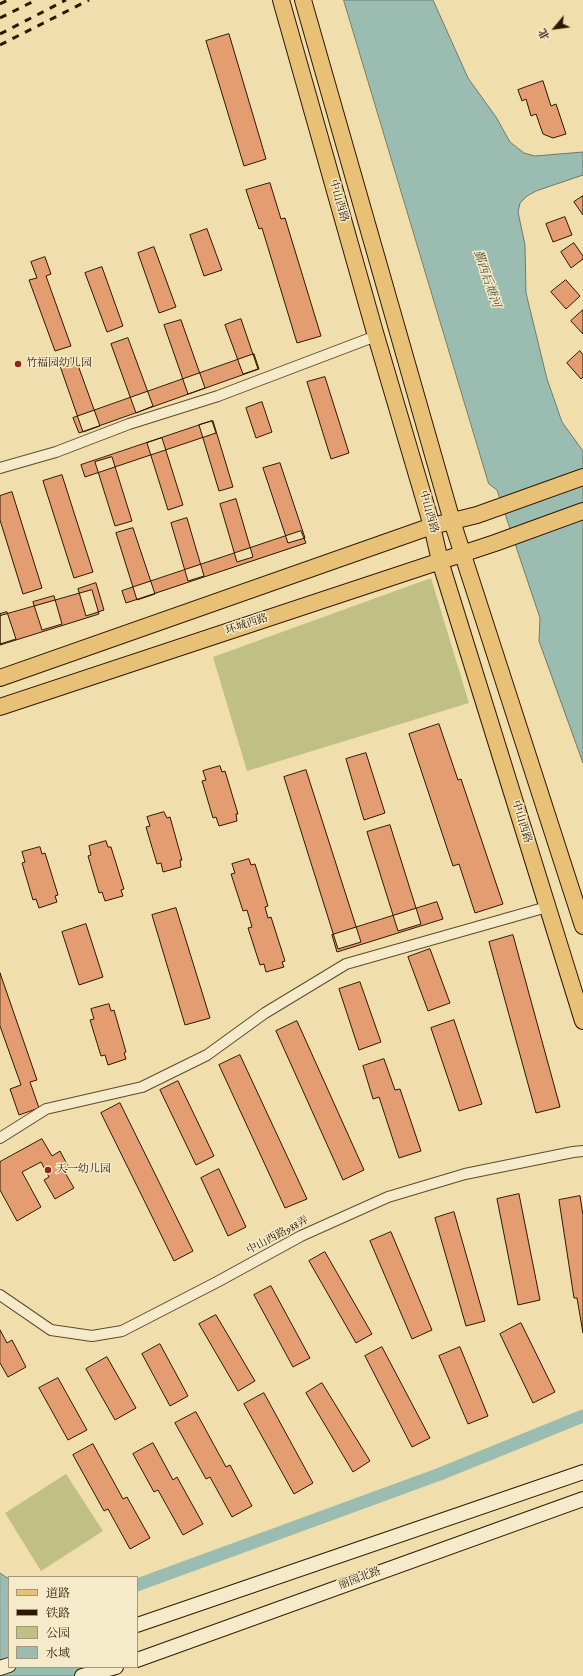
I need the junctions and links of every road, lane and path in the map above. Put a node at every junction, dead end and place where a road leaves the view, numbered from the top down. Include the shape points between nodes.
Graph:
1 (281, 0) edge
2 (303, 0) edge
3 (376, 336) junction
4 (0, 468) edge
5 (583, 477) edge
6 (583, 511) edge
7 (452, 521) junction
8 (432, 526) junction
9 (463, 553) junction
10 (440, 561) junction
11 (0, 678) edge
12 (0, 707) edge
13 (579, 897) edge
14 (547, 906) junction
15 (583, 926) edge
16 (583, 1021) edge
17 (0, 1138) edge
18 (583, 1151) edge
19 (0, 1296) edge
20 (583, 1472) edge
21 (583, 1499) edge
22 (138, 1625) edge
23 (138, 1660) edge
24 (112, 1668) edge
25 (82, 1676) edge

1 - 3 main road, 中山西路
2 - 7 main road, 中山西路
3 - 4 street via 218,396 129,424 56,452
3 - 8 main road, 中山西路
5 - 7 main road
6 - 9 main road, 环城西路
7 - 8 main road
7 - 9 main road, 中山西路
8 - 10 main road, 中山西路
8 - 11 main road
9 - 10 main road, 环城西路
9 - 13 main road, 中山西路
10 - 12 main road, 环城西路
10 - 14 main road, 中山西路
13 - 15 main road, 中山西路
14 - 16 main road, 中山西路
14 - 17 street via 346,964 265,1013 206,1055 142,1087 46,1109
18 - 19 street, 中山西路988弄 via 465,1174 388,1198 301,1236 122,1331 92,1336 51,1330
20 - 22 main road
21 - 23 main road, 丽园北路
24 - 25 main road

